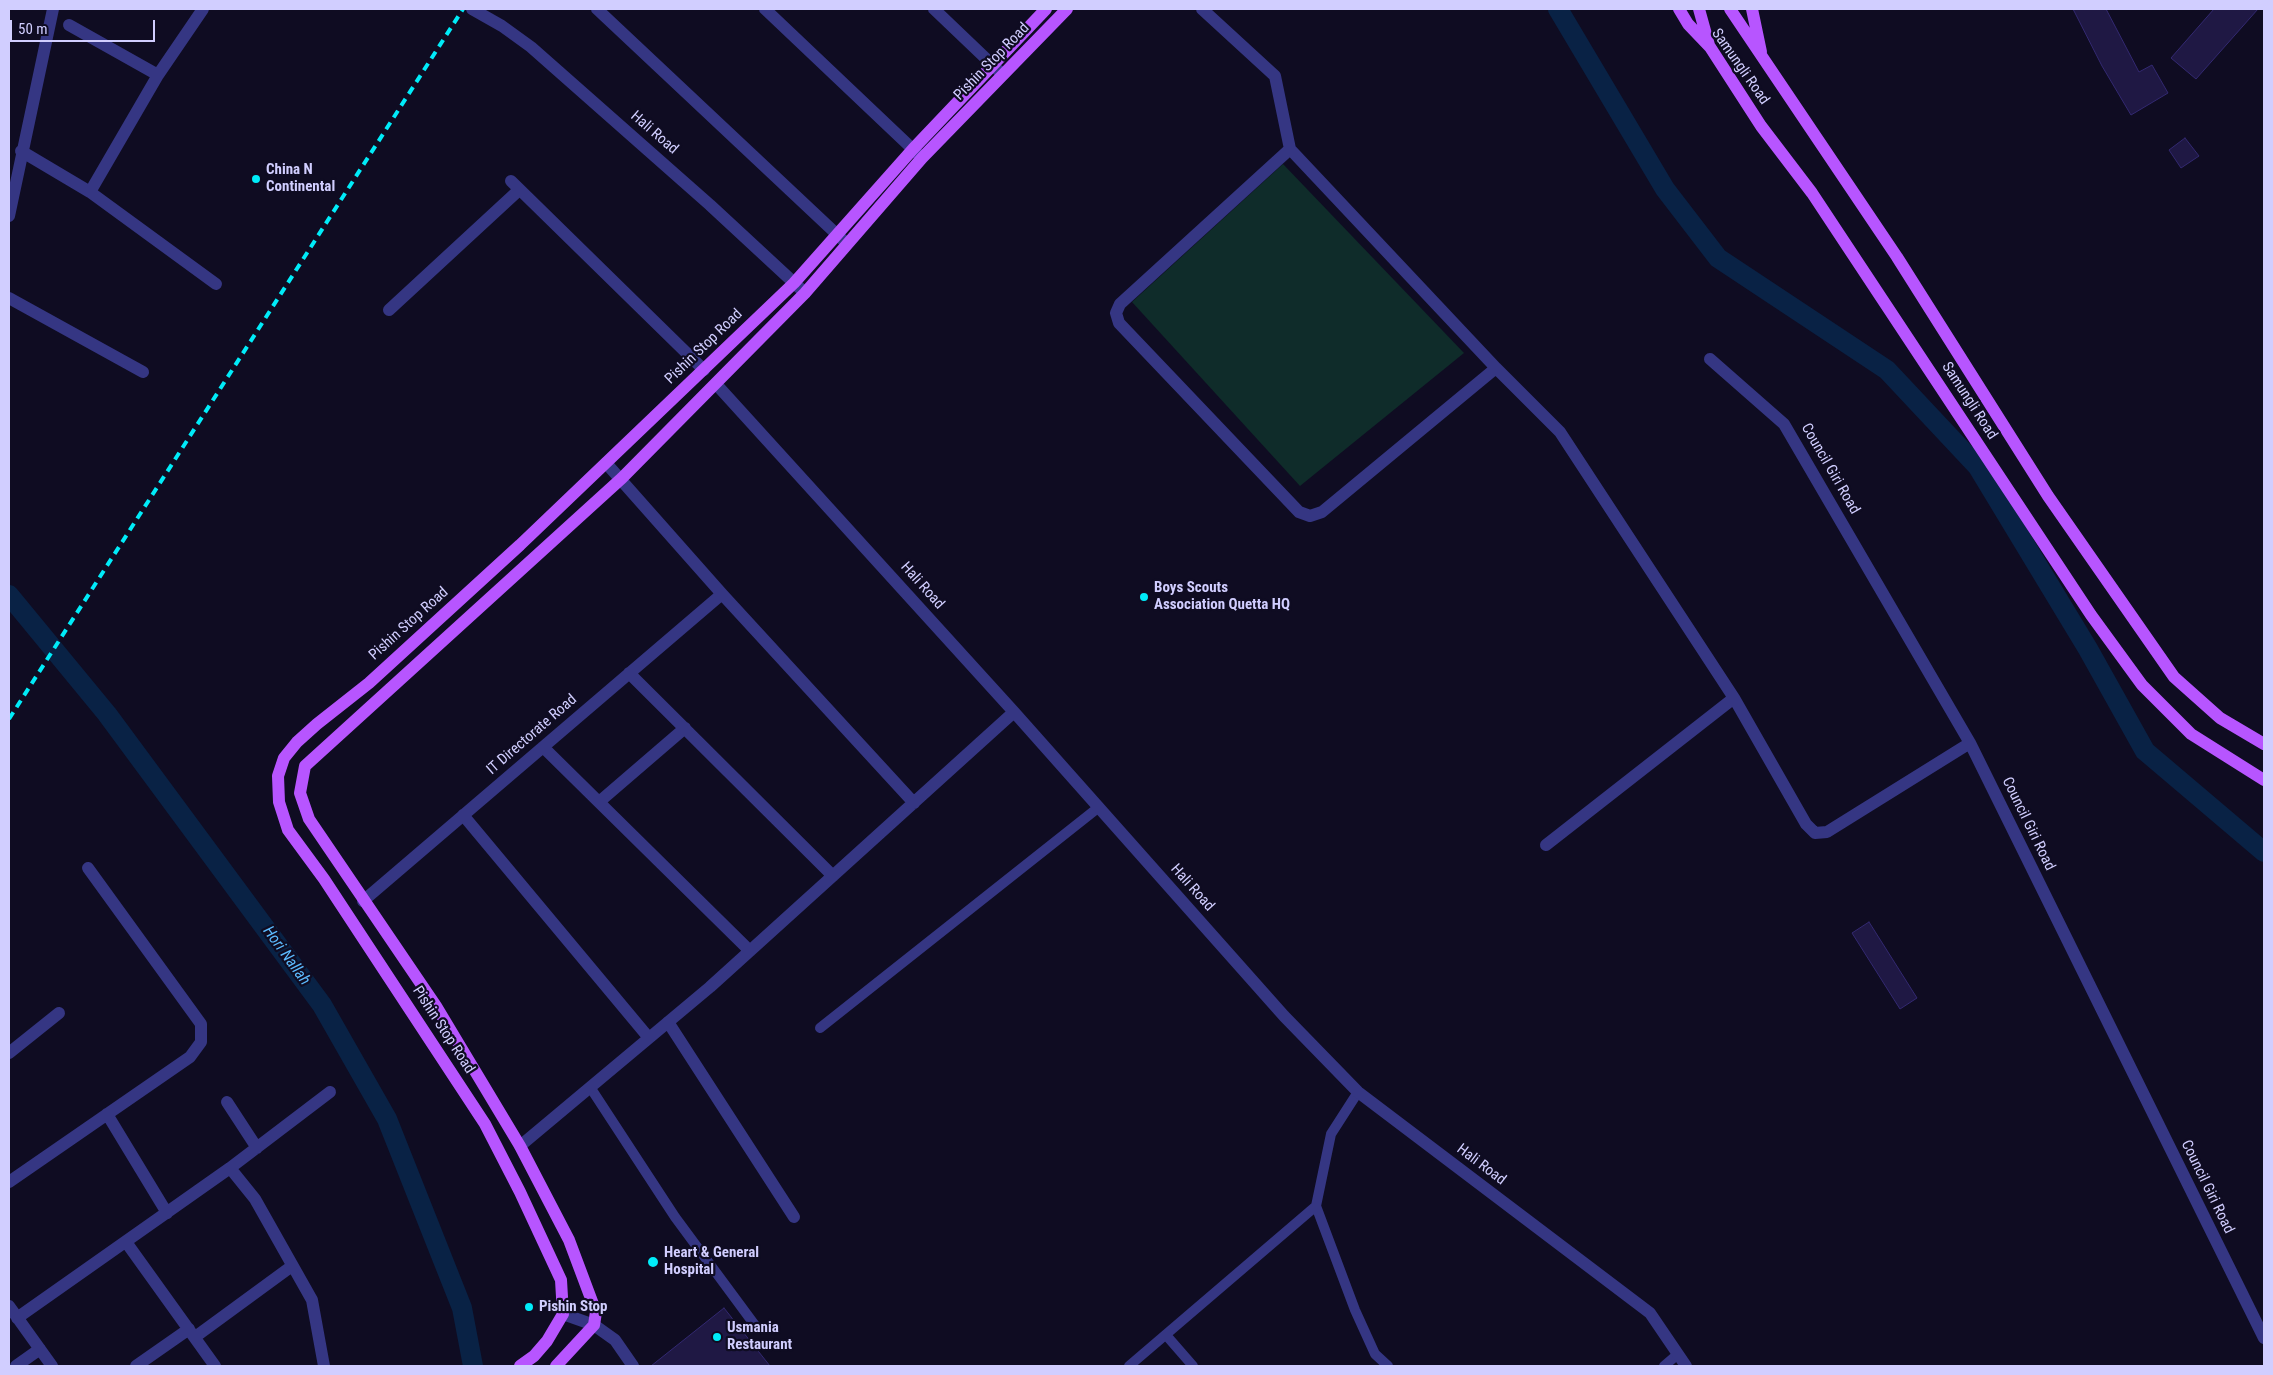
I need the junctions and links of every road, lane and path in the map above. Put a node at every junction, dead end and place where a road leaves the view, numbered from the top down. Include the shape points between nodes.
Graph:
1 (53, 9) edge
2 (204, 9) edge
3 (472, 9) edge
4 (597, 9) edge
5 (765, 9) edge
6 (934, 9) edge
7 (1046, 9) edge
8 (1067, 9) edge
9 (1202, 9) edge
10 (1679, 9) edge
11 (1698, 9) edge
12 (1752, 9) edge
13 (1730, 10) edge
14 (69, 25) dead end
15 (1710, 47) junction
16 (1762, 57) junction
17 (998, 70) junction
18 (158, 75) junction
19 (1290, 148) junction
20 (21, 151) junction
21 (917, 153) junction
22 (90, 192) junction
23 (9, 216) edge
24 (837, 234) junction
25 (848, 244) junction
26 (794, 283) junction
27 (216, 284) dead end
28 (805, 293) junction
29 (9, 298) edge
30 (389, 310) dead end
31 (1710, 359) dead end
32 (1496, 368) junction
33 (704, 370) junction
34 (143, 372) dead end
35 (716, 384) junction
36 (606, 463) junction
37 (622, 478) junction
38 (722, 594) junction
39 (629, 673) junction
40 (1734, 698) junction
41 (1014, 712) junction
42 (685, 728) junction
43 (1970, 743) junction
44 (2264, 744) edge
45 (543, 747) junction
46 (2264, 780) edge
47 (599, 802) junction
48 (914, 803) junction
49 (1098, 807) junction
50 (463, 815) junction
51 (1546, 845) dead end
52 (88, 868) dead end
53 (833, 876) junction
54 (363, 901) junction
55 (750, 951) junction
56 (59, 1013) dead end
57 (668, 1022) junction
58 (820, 1028) dead end
59 (649, 1038) junction
60 (9, 1053) edge
61 (590, 1087) junction
62 (330, 1092) dead end
63 (1358, 1092) junction
64 (227, 1102) dead end
65 (106, 1114) junction
66 (520, 1146) junction
67 (257, 1148) junction
68 (230, 1168) junction
69 (9, 1182) edge
70 (1316, 1206) junction
71 (167, 1213) junction
72 (794, 1217) dead end
73 (126, 1242) junction
74 (292, 1266) junction
75 (9, 1306) edge
76 (563, 1314) junction
77 (17, 1318) junction
78 (594, 1325) junction
79 (758, 1328) dead end
80 (192, 1333) junction
81 (1166, 1335) junction
82 (2264, 1338) edge
83 (40, 1349) junction
84 (1678, 1354) junction
85 (16, 1366) edge
86 (52, 1366) edge
87 (136, 1366) edge
88 (215, 1366) edge
89 (324, 1366) edge
90 (520, 1366) edge
91 (556, 1366) edge
92 (633, 1366) edge
93 (1130, 1366) edge
94 (1193, 1366) edge
95 (1388, 1366) edge
96 (1664, 1366) edge
97 (1686, 1366) edge

1 - 20 street
2 - 18 street
3 - 26 street, Hali Road via 531,47
4 - 24 street
5 - 21 street
6 - 17 street
7 - 17 main road, Pishin Stop Road
8 - 17 main road, Pishin Stop Road
9 - 19 street via 1275,76
10 - 15 main road, Samungli Road via 1688,24
11 - 15 main road
12 - 16 main road, Samungli Road
13 - 16 main road
14 - 18 street
15 - 46 main road, Samungli Road via 1761,126 1812,193 2091,615 2142,685 2191,734
16 - 44 main road, Samungli Road via 1897,257 2048,496 2174,677 2220,718
17 - 21 main road, Pishin Stop Road
18 - 22 street
19 - 32 street
19 - 32 street via 1120,304 1116,313 1119,323 1299,512 1310,516 1322,512
20 - 22 street
20 - 23 street
21 - 24 main road, Pishin Stop Road
21 - 25 main road, Pishin Stop Road
22 - 27 street
24 - 25 street
24 - 26 main road, Pishin Stop Road
25 - 28 main road, Pishin Stop Road
26 - 28 street, Hali Road
26 - 33 main road, Pishin Stop Road
28 - 35 main road, Pishin Stop Road
29 - 34 street
30 - 33 street via 515,185
31 - 43 street, Council Giri Road via 1784,424
32 - 40 street via 1560,432
33 - 36 main road, Pishin Stop Road
35 - 37 main road, Pishin Stop Road
35 - 41 street, Hali Road
36 - 37 street
36 - 76 main road, Pishin Stop Road via 369,683 297,742 284,758 278,776 279,802 288,830 324,879 485,1124 560,1280
37 - 38 street
37 - 54 main road, Pishin Stop Road via 305,766 300,793 309,819
38 - 39 street, IT Directorate Road
38 - 48 street
39 - 42 street
39 - 45 street, IT Directorate Road
40 - 43 street via 1806,824 1815,833 1827,832
40 - 51 street
41 - 48 street
41 - 49 street, Hali Road
42 - 47 street
42 - 53 street
43 - 82 street, Council Giri Road
45 - 47 street
45 - 50 street, IT Directorate Road
47 - 55 street
48 - 53 street
49 - 58 lane
49 - 63 street, Hali Road via 1284,1016
50 - 54 street, IT Directorate Road
50 - 59 street
52 - 65 street via 201,1024 201,1042 190,1057
53 - 55 street
54 - 66 main road, Pishin Stop Road via 436,1006
55 - 57 street
56 - 60 street
57 - 59 street
57 - 72 street
59 - 61 street
61 - 66 street
61 - 79 lane via 674,1217
62 - 67 street
63 - 70 lane via 1331,1134
63 - 84 street, Hali Road via 1650,1313
64 - 67 street
65 - 69 street
65 - 71 street
66 - 78 main road, Pishin Stop Road via 569,1240 596,1312
67 - 68 street
68 - 71 street
68 - 74 street via 255,1199
70 - 81 lane
70 - 95 lane via 1375,1354
71 - 73 street
73 - 77 street
73 - 80 street
74 - 80 street
74 - 89 street via 312,1300
75 - 77 street
76 - 78 street
76 - 90 main road via 547,1341
77 - 83 street
78 - 91 main road
78 - 92 street via 615,1340
80 - 87 street
80 - 88 street
81 - 93 lane
81 - 94 lane
83 - 85 street
83 - 86 street
84 - 96 lane
84 - 97 street, Hali Road

